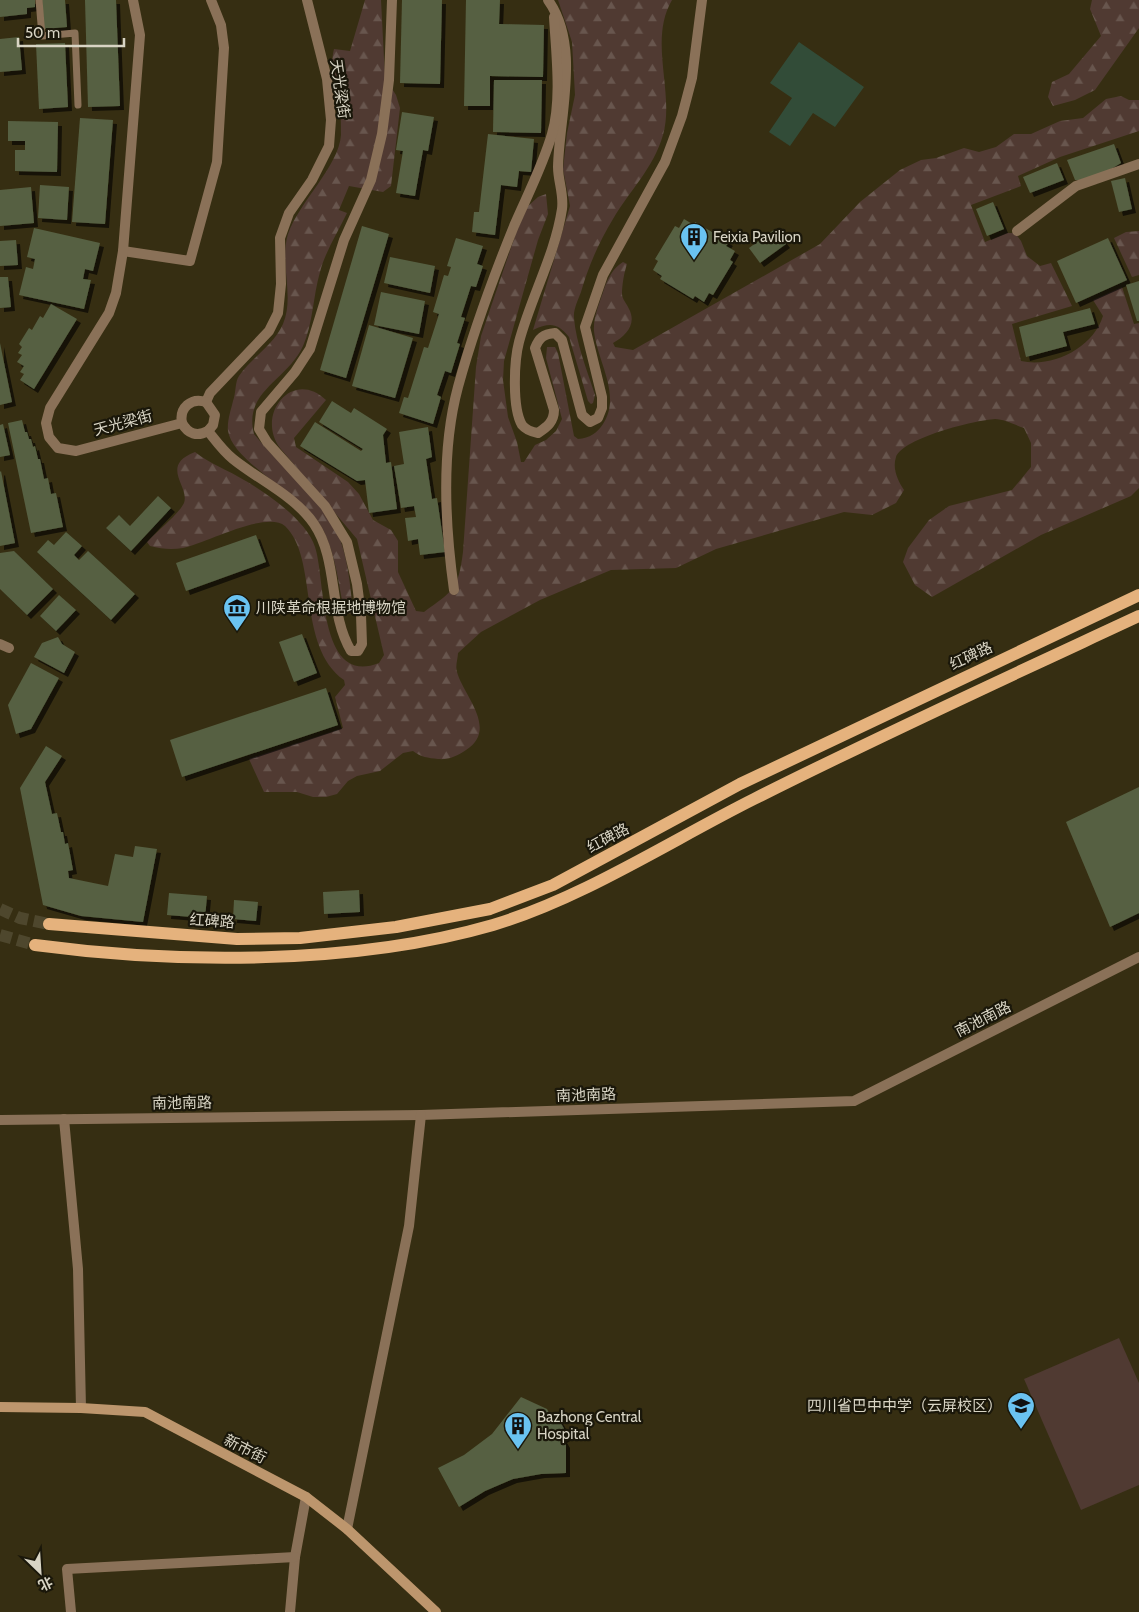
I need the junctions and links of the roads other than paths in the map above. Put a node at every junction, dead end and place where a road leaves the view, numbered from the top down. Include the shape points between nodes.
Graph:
1 (39, 0) edge
2 (133, 0) edge
3 (210, 0) edge
4 (307, 0) edge
5 (392, 0) edge
6 (702, 0) edge
7 (551, 3) edge
8 (78, 105) dead end
9 (1139, 164) edge
10 (1017, 231) dead end
11 (124, 252) junction
12 (206, 402) junction
13 (182, 423) junction
14 (208, 431) junction
15 (454, 590) dead end
16 (1139, 595) edge
17 (1139, 616) edge
18 (49, 924) tunnel mouth
19 (35, 945) tunnel mouth
20 (1139, 957) edge
21 (421, 1115) junction
22 (64, 1119) junction
23 (0, 1120) edge
24 (0, 1407) edge
25 (81, 1408) junction
26 (306, 1497) junction
27 (347, 1529) junction
28 (295, 1557) junction
29 (71, 1612) edge
30 (290, 1612) edge
31 (436, 1612) edge

1 - 8 lane via 42,36 75,33
2 - 11 street, 天光梁街 via 140,34
3 - 11 street via 221,26 224,48 217,162 190,262
4 - 12 street, 天光梁街 via 327,79 331,120 329,146 312,180 289,213 280,238 281,284 275,319 269,331 210,393
5 - 14 street via 390,80 371,180 344,240 310,349 261,412 258,421 267,442 325,506 347,542 361,615 362,644 358,651 351,651 344,641 325,547 314,524 303,510 232,458
6 - 7 street via 692,78 672,144 603,275 585,327 602,408 598,418 590,422 582,415 562,340 554,333 546,334 538,340 535,348 554,417 538,433 530,432 522,425 514,381 519,342 553,245 562,208 558,169 566,80 560,22
7 - 15 street via 556,59 556,109 552,134 495,272 458,388 448,447 448,551
9 - 10 street via 1076,186
11 - 13 street, 天光梁街 via 109,314 50,408 46,423 49,437 58,448 76,451
12 - 13 street via 195,401 185,406
12 - 14 street via 215,415
13 - 14 street via 194,434
16 - 18 main road, 红碑路 via 740,784 553,885 490,909 396,927 300,938 237,939
17 - 19 main road via 753,799 576,891 493,925 421,941 305,955 143,956
20 - 21 street, 南池南路 via 854,1101
21 - 22 street, 南池南路
21 - 27 street via 409,1226
22 - 23 street, 南池南路
22 - 25 street via 78,1269
24 - 25 main road, 新市街
25 - 26 main road, 新市街 via 145,1412
26 - 27 main road, 新市街
26 - 28 street
27 - 31 main road, 新市街
28 - 29 street via 67,1569
28 - 30 street

